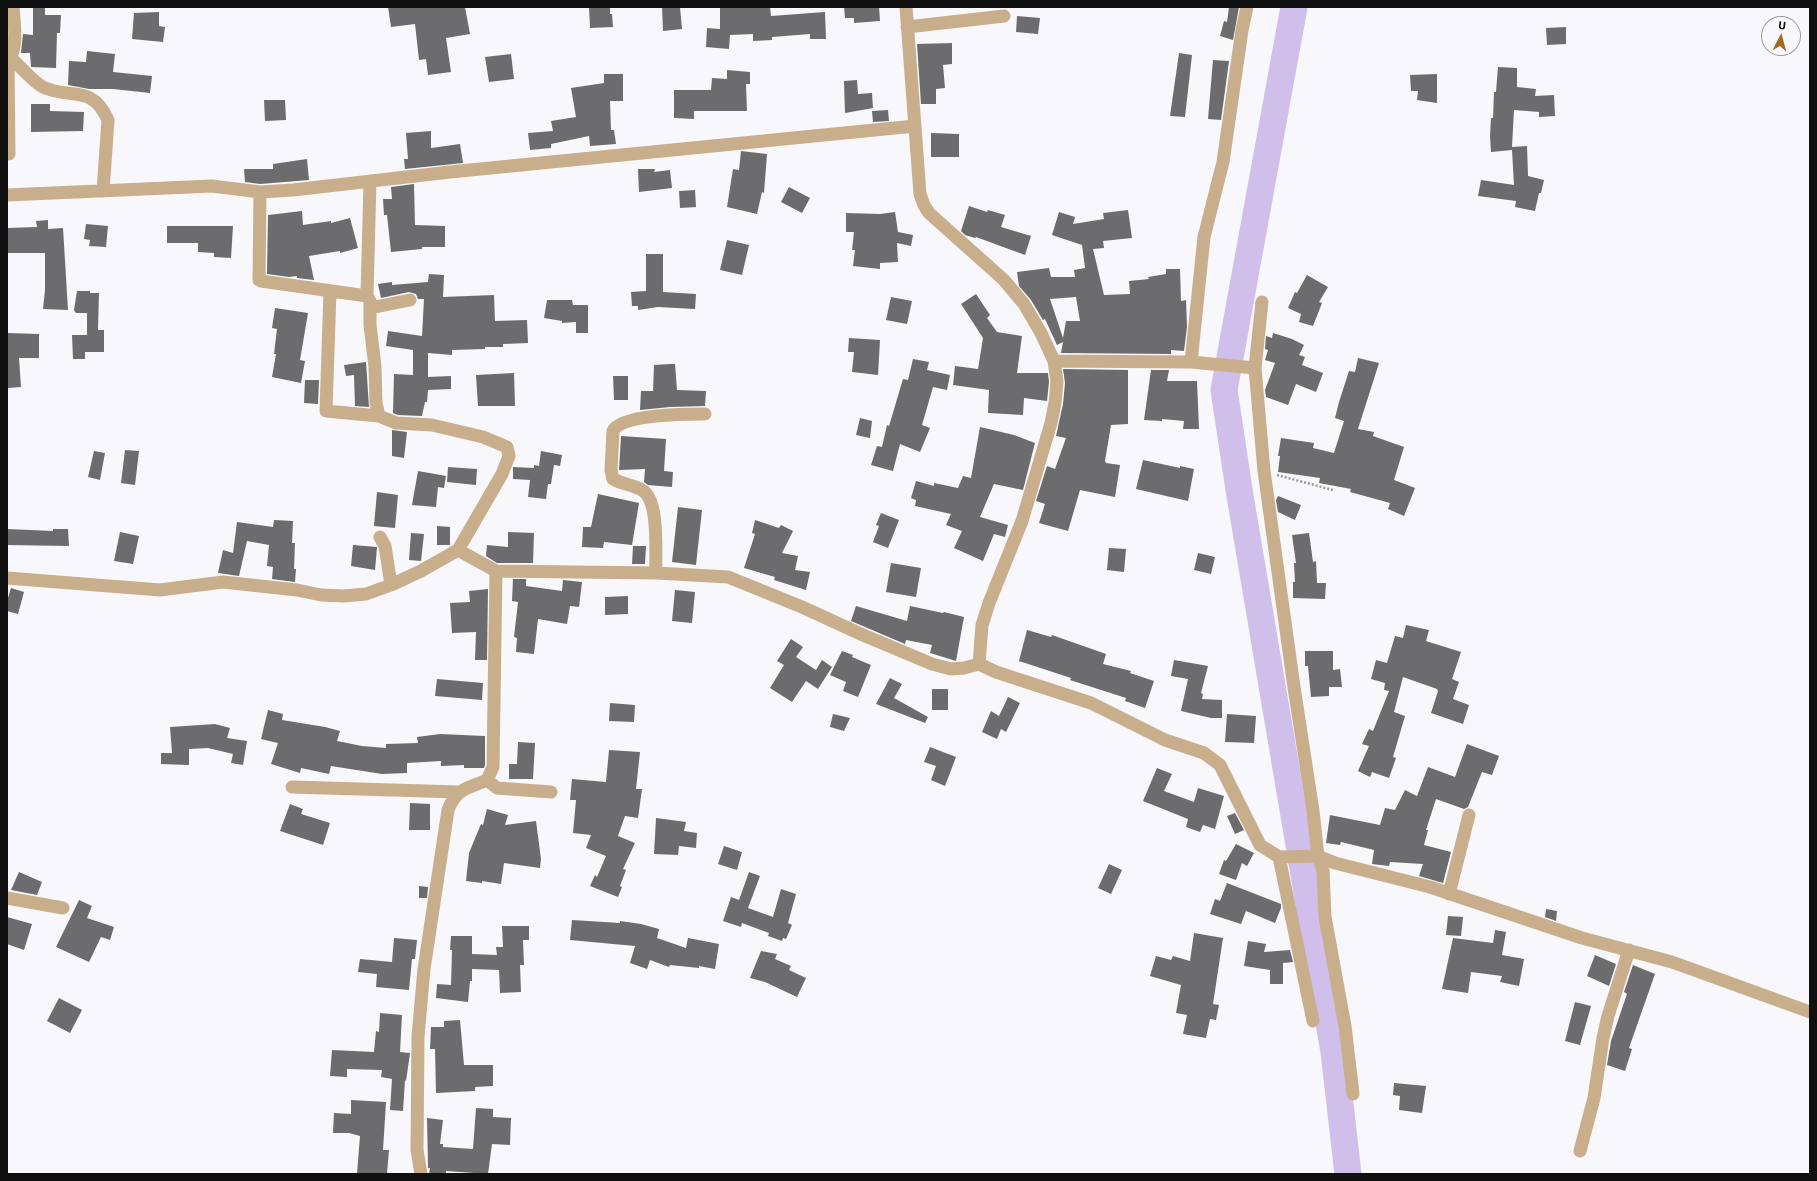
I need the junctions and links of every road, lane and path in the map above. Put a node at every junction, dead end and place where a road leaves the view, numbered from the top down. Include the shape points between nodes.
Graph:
1 (13, 7) edge
2 (906, 7) edge
3 (1247, 7) edge
4 (1004, 16) dead end
5 (907, 27) junction
6 (9, 60) edge
7 (915, 126) junction
8 (9, 154) dead end
9 (370, 181) junction
10 (103, 191) junction
11 (260, 192) junction
12 (7, 196) edge
13 (330, 291) junction
14 (410, 300) dead end
15 (369, 302) junction
16 (1262, 302) dead end
17 (1054, 361) junction
18 (1191, 362) junction
19 (1251, 368) junction
20 (705, 414) dead end
21 (379, 416) junction
22 (1264, 471) junction
23 (1333, 490) dead end
24 (380, 537) dead end
25 (458, 550) junction
26 (496, 571) junction
27 (656, 573) junction
28 (7, 578) edge
29 (391, 585) junction
30 (979, 664) junction
31 (487, 780) junction
32 (292, 787) dead end
33 (459, 792) junction
34 (551, 792) dead end
35 (1469, 815) dead end
36 (1282, 857) junction
37 (1313, 857) junction
38 (1449, 894) junction
39 (7, 898) edge
40 (63, 908) dead end
41 (1629, 950) junction
42 (1810, 1012) edge
43 (1313, 1021) dead end
44 (1353, 1094) dead end
45 (1580, 1151) dead end
46 (421, 1174) edge

1 - 6 street via 15,38 14,51
2 - 5 street
3 - 18 street via 1223,162 1204,237
4 - 5 street
5 - 7 street
6 - 8 street
6 - 10 street via 42,86 78,93 98,103 108,120
7 - 9 street
7 - 17 street via 920,194 924,205 929,213 1004,280 1024,304
9 - 11 street
9 - 15 street
10 - 11 street via 212,186
10 - 12 street
11 - 13 street via 260,280
13 - 15 street
13 - 21 street via 326,411
14 - 15 street
15 - 21 street
16 - 19 street
17 - 18 street
17 - 30 street via 1055,403 1051,423 1022,521 982,625
18 - 19 street
19 - 22 street
20 - 27 street via 670,414 630,421 619,424 613,431 613,479 642,490 650,497 653,508
21 - 25 street via 396,423 432,425 507,447 509,456 502,474
22 - 23 path
22 - 37 street via 1313,811
24 - 29 street via 385,546
25 - 26 street
25 - 29 street
26 - 27 street
26 - 31 street via 493,767
27 - 30 street via 728,577 932,664 951,669
28 - 29 street via 160,590 224,582 344,596 366,594
30 - 36 street via 1091,703 1165,740 1204,753 1220,765 1260,845
31 - 33 street
31 - 34 street via 498,788
32 - 33 street
33 - 46 street via 448,810 424,969 418,1059 417,1150
35 - 38 street
36 - 37 street
36 - 43 street
37 - 38 street
37 - 44 street via 1323,870 1325,917 1345,1026
38 - 41 street via 1582,938
39 - 40 street
41 - 42 street via 1672,962
41 - 45 street via 1606,1023 1594,1098

